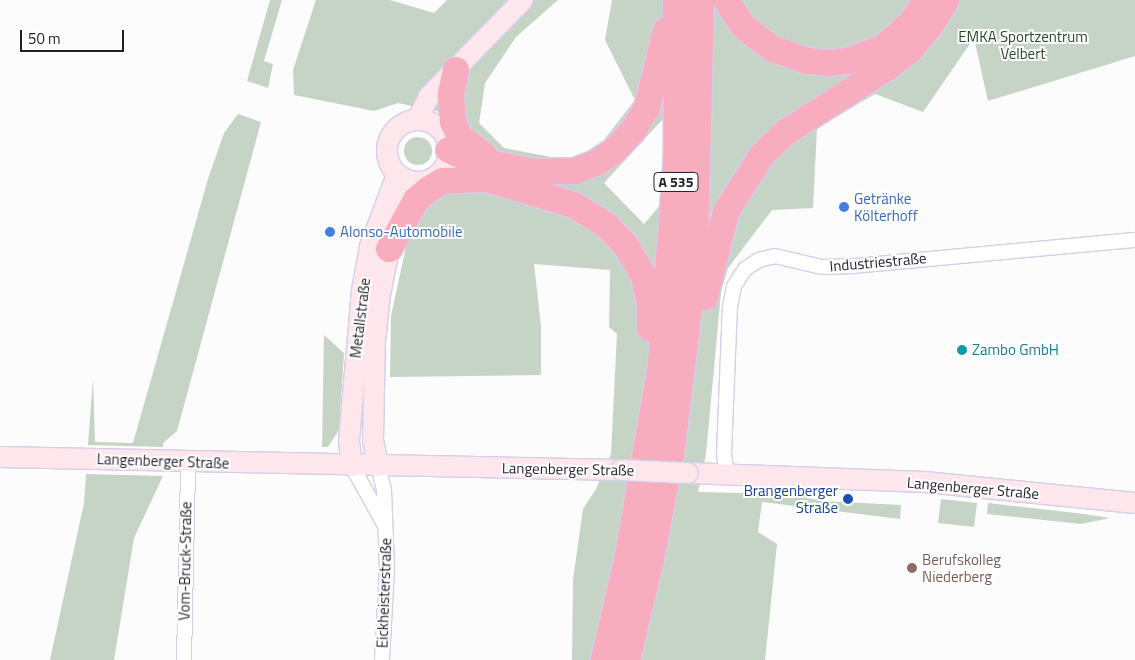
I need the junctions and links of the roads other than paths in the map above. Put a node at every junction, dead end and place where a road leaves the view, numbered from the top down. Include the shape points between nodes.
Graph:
1 (523, 0) edge
2 (670, 0) edge
3 (676, 0) edge
4 (701, 0) edge
5 (726, 0) edge
6 (926, 0) edge
7 (946, 0) edge
8 (456, 70) junction
9 (417, 120) junction
10 (444, 148) junction
11 (516, 168) junction
12 (405, 178) junction
13 (486, 179) junction
14 (1135, 240) edge
15 (389, 249) junction
16 (686, 335) junction
17 (661, 364) junction
18 (0, 457) edge
19 (188, 463) junction
20 (352, 466) junction
21 (378, 466) junction
22 (728, 475) junction
23 (1135, 504) edge
24 (386, 526) junction
25 (184, 660) edge
26 (382, 660) edge
27 (604, 660) edge
28 (627, 660) edge

1 - 8 main road via 474,46
2 - 11 highway via 655,85 647,108 633,131 615,150 596,163 575,171 553,173
3 - 17 highway, A 535 via 677,156
4 - 16 highway, A 535 via 695,247
5 - 6 highway via 743,26 770,48 807,62 828,63 848,61 884,47 912,22
7 - 16 highway via 911,49 887,68 786,132 762,155 726,212 703,309
8 - 9 main road via 429,96
8 - 10 main road via 441,103
8 - 11 highway via 450,94 453,122 460,138 477,153
9 - 10 main road
9 - 12 main road via 405,123 389,141 390,164
10 - 11 highway via 469,159
10 - 12 main road via 431,179
10 - 13 highway
12 - 15 main road, Metallstraße via 405,195
12 - 20 main road, Metallstraße via 370,246 362,290 349,441
13 - 15 highway via 443,181 429,189 416,200
13 - 17 highway via 574,205 617,235 644,276 650,304 650,339
14 - 22 street, Industriestraße via 854,266 822,267 775,256 758,260 745,270 734,286 730,307 724,454
15 - 21 main road, Metallstraße via 375,341 373,442
16 - 28 highway, A 535 via 670,454
17 - 27 highway, A 535 via 630,546
18 - 19 main road, Langenberger Straße
19 - 20 main road, Langenberger Straße
19 - 25 street, Vom-Bruck-Straße
20 - 21 main road, Langenberger Straße
20 - 24 street, Eickheisterstraße
21 - 22 main road, Langenberger Straße, bridge
21 - 24 street, Eickheisterstraße via 384,490
22 - 23 main road, Langenberger Straße via 925,482
24 - 26 street, Eickheisterstraße

